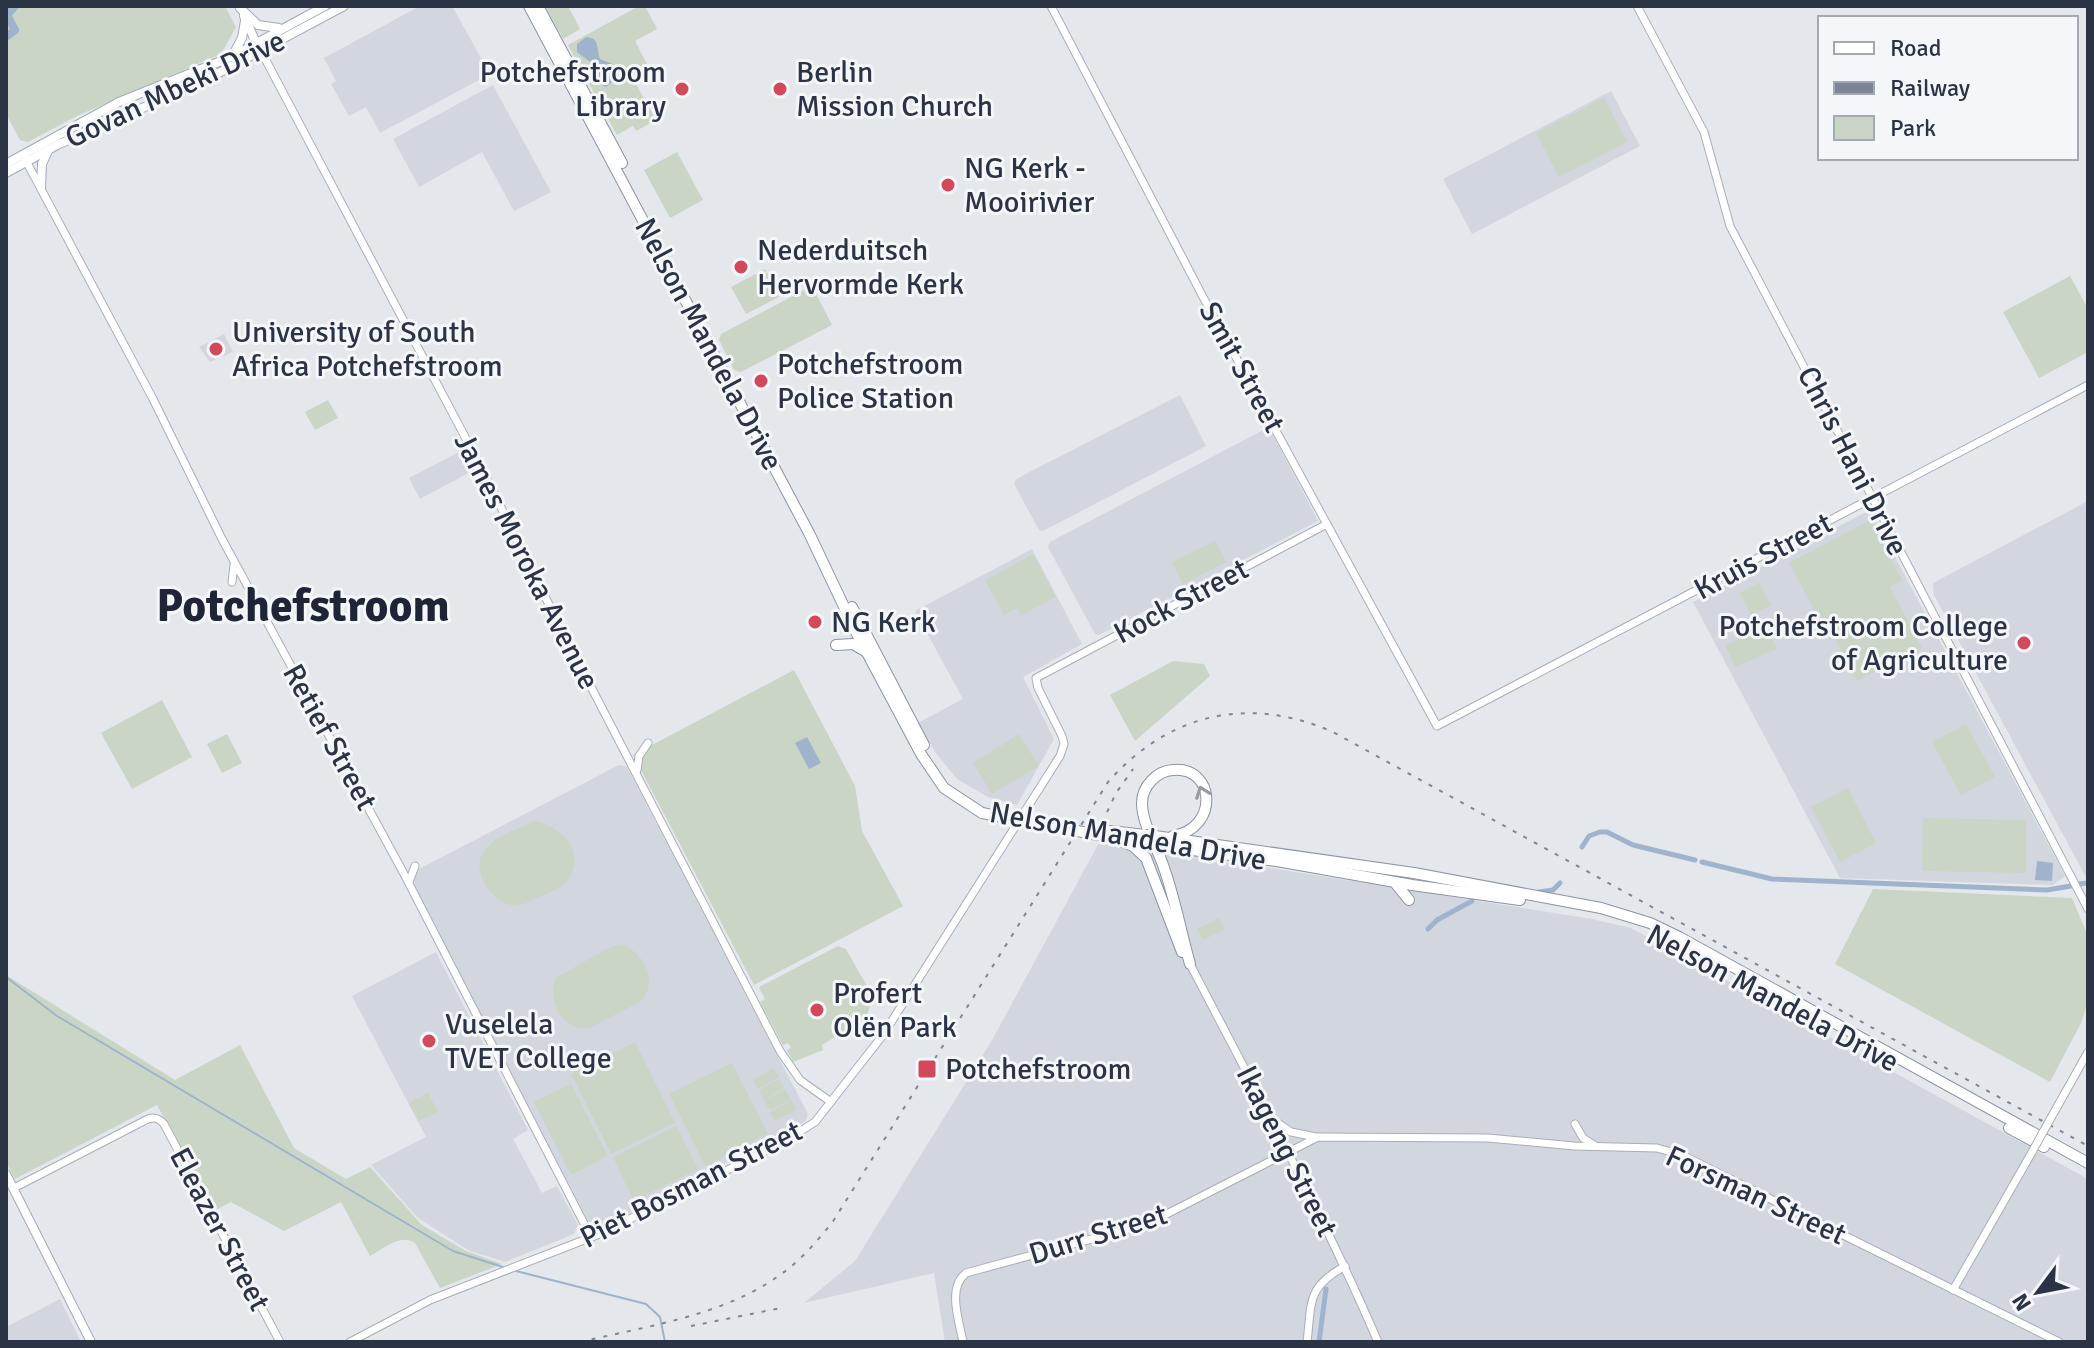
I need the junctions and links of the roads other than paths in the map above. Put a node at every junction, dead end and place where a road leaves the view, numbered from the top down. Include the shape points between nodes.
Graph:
1 (325, 6) edge
2 (344, 6) edge
3 (529, 6) edge
4 (538, 6) edge
5 (1051, 6) edge
6 (1637, 6) edge
7 (239, 7) edge
8 (245, 17) junction
9 (286, 27) junction
10 (258, 47) junction
11 (231, 57) junction
12 (51, 148) junction
13 (24, 158) junction
14 (6, 164) edge
15 (6, 173) edge
16 (41, 187) junction
17 (2088, 385) edge
18 (1873, 498) junction
19 (1327, 524) junction
20 (234, 562) junction
21 (232, 582) dead end
22 (836, 645) dead end
23 (867, 652) junction
24 (1036, 678) joint
25 (1437, 726) joint
26 (648, 743) dead end
27 (638, 776) junction
28 (984, 810) junction
29 (1110, 834) junction
30 (1154, 839) junction
31 (415, 866) dead end
32 (1393, 882) junction
33 (409, 884) junction
34 (1409, 900) dead end
35 (2088, 909) edge
36 (1190, 964) junction
37 (2088, 1052) edge
38 (831, 1102) junction
39 (1271, 1118) junction
40 (1575, 1124) dead end
41 (1318, 1137) junction
42 (1597, 1146) junction
43 (1288, 1151) junction
44 (2088, 1163) edge
45 (2088, 1171) edge
46 (6, 1174) edge
47 (14, 1188) junction
48 (591, 1237) junction
49 (1345, 1266) junction
50 (1953, 1290) junction
51 (91, 1342) edge
52 (280, 1342) edge
53 (350, 1342) edge
54 (963, 1342) edge
55 (1307, 1342) edge
56 (1378, 1342) edge
57 (2059, 1342) edge

1 - 9 main road, Govan Mbeki Drive
2 - 10 main road, Govan Mbeki Drive
3 - 23 highway, Nelson Mandela Drive
4 - 28 highway, Nelson Mandela Drive via 934,766
5 - 19 street, Smit Street
6 - 18 street, Chris Hani Drive via 1704,132 1730,226
7 - 8 main road, James Moroka Avenue
7 - 9 main road via 258,25
8 - 10 main road, James Moroka Avenue
8 - 11 main road via 242,38
9 - 10 main road, Govan Mbeki Drive
10 - 11 main road, Govan Mbeki Drive
10 - 12 main road, Govan Mbeki Drive via 200,83
10 - 27 street, James Moroka Avenue
11 - 13 main road, Govan Mbeki Drive via 135,94
12 - 13 main road, Govan Mbeki Drive
12 - 16 main road via 42,164
13 - 14 main road, Govan Mbeki Drive
13 - 15 main road, Govan Mbeki Drive
13 - 16 street, Retief Street
16 - 20 street, Retief Street
17 - 18 street, Kruis Street
18 - 25 street, Kruis Street
18 - 35 street, Chris Hani Drive
19 - 24 street, Kock Street
19 - 25 street, Smit Street
20 - 21 street
20 - 33 street, Retief Street
22 - 23 highway via 853,644
23 - 28 highway, Nelson Mandela Drive via 933,774 957,798
24 - 38 street, Piet Bosman Street via 1062,736 1060,756 886,1032
26 - 27 street via 639,756
27 - 38 street, James Moroka Avenue via 787,1063 800,1080
28 - 29 highway, Nelson Mandela Drive, bridge
29 - 30 highway, Nelson Mandela Drive
29 - 36 highway via 1146,858
30 - 32 highway, Nelson Mandela Drive
30 -> 36 highway via 1189,832 1205,815 1204,787 1188,773 1160,774 1146,787 1142,805
30 - 44 highway, Nelson Mandela Drive via 1414,873 1641,920
31 - 33 street
32 - 34 highway
32 - 45 highway, Nelson Mandela Drive via 1542,904 1640,926
33 - 48 street, Retief Street
36 - 39 street, Ikageng Street
37 - 50 street, bridge
38 - 48 street, Piet Bosman Street via 798,1134
39 - 41 street via 1291,1132
39 - 43 street, Ikageng Street
40 - 42 street via 1583,1138
41 - 42 street, Forsman Street via 1488,1138
41 - 43 street, Forsman Street
42 - 50 street, Forsman Street via 1674,1151
43 - 49 street, Ikageng Street
43 - 54 street, Durr Street via 1147,1224 966,1273 955,1291
46 - 47 main road
47 - 51 main road
47 - 52 street, Eleazer Street via 151,1117 157,1119
48 - 53 street, Piet Bosman Street via 430,1300
49 - 55 street via 1314,1291
49 - 56 street, Ikageng Street
50 - 57 street, Forsman Street

